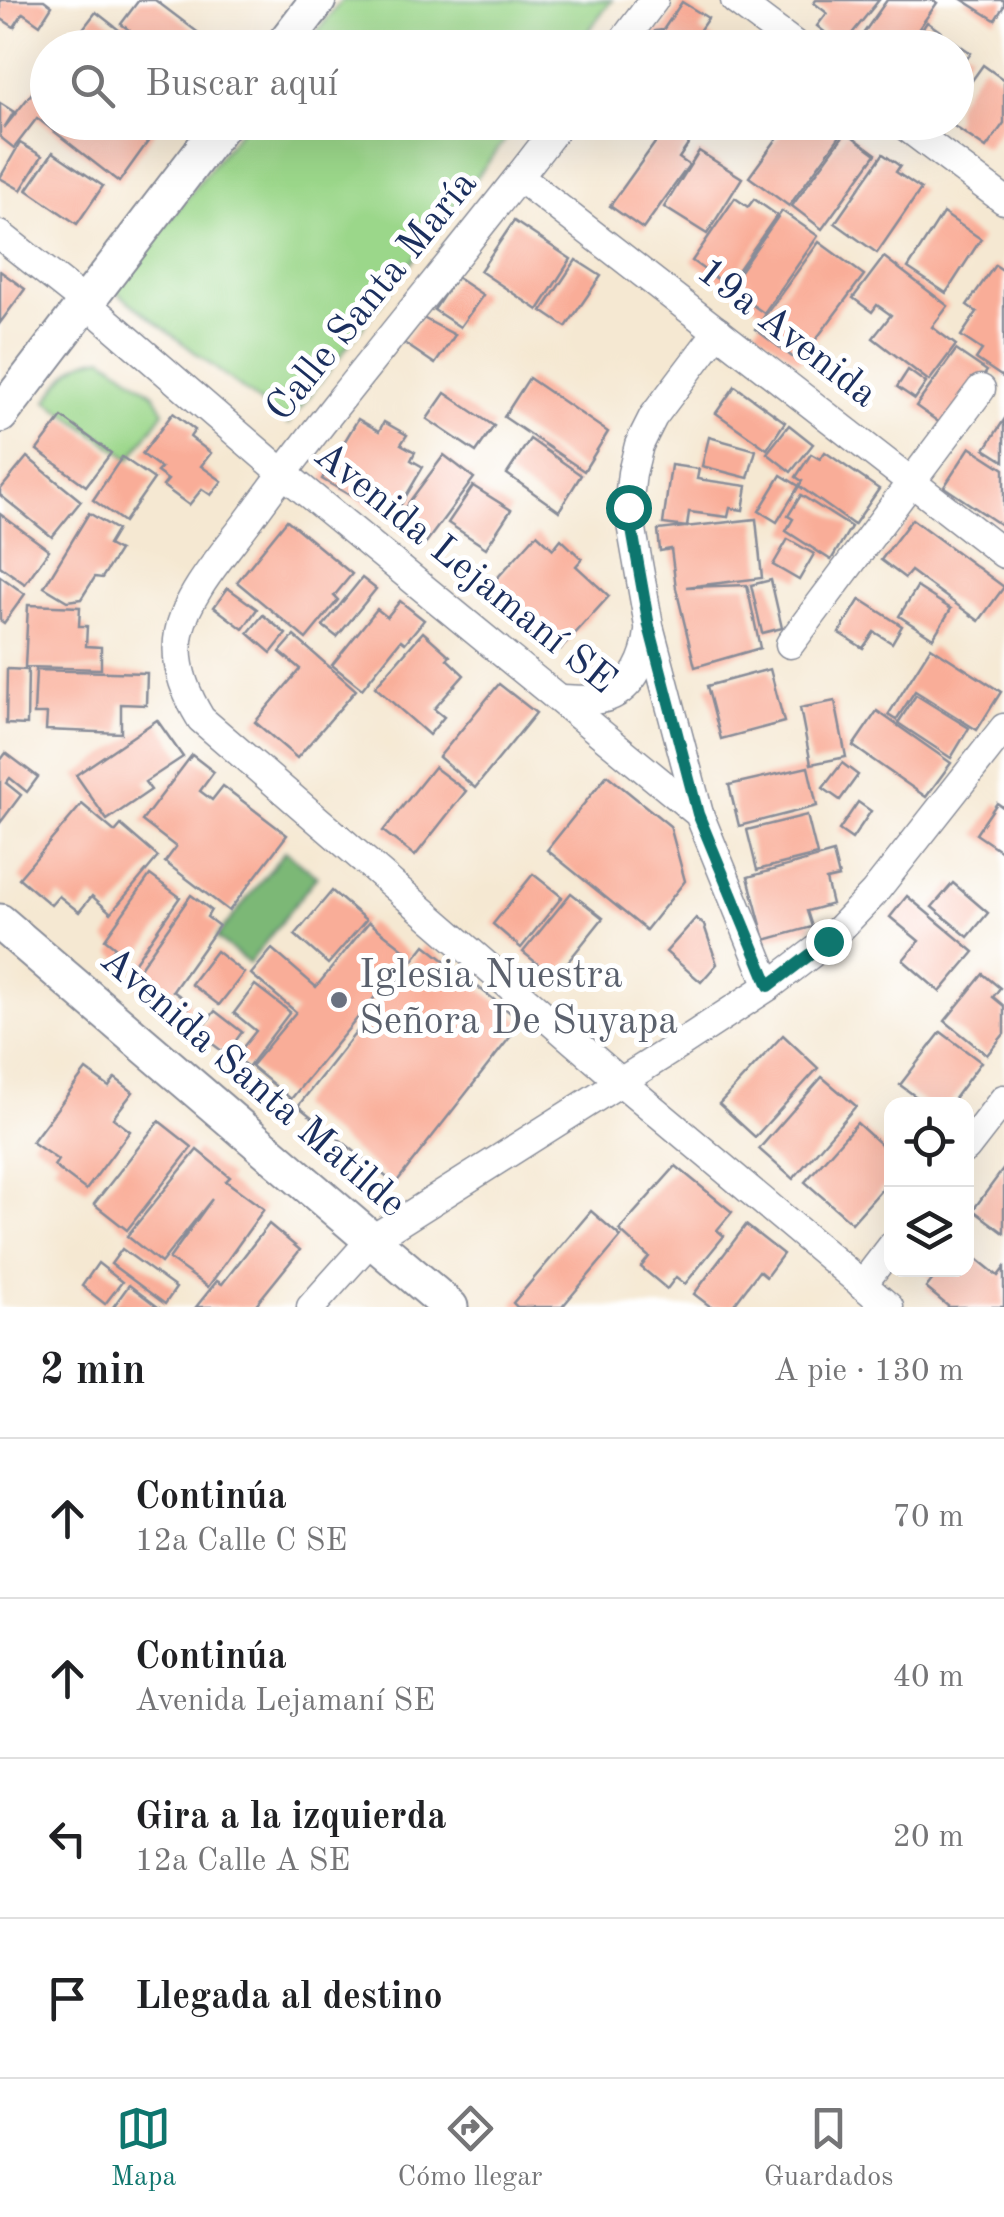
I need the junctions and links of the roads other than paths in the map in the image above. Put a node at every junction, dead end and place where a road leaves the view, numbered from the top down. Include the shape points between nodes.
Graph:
1 (318, 0) edge
2 (654, 0) edge
3 (735, 0) edge
4 (295, 30) edge
5 (632, 30) edge
6 (775, 30) edge
7 (210, 140) edge
8 (547, 140) edge
9 (924, 140) edge
10 (519, 177) junction
11 (1004, 200) edge
12 (0, 234) edge
13 (86, 303) junction
14 (718, 331) junction
15 (981, 389) dead end
16 (0, 415) edge
17 (283, 473) junction
18 (912, 482) junction
19 (1004, 554) edge
20 (649, 626) junction
21 (790, 644) dead end
22 (560, 699) junction
23 (1004, 728) edge
24 (698, 814) junction
25 (0, 922) edge
26 (769, 986) junction
27 (622, 1082) junction
28 (1004, 1099) edge
29 (974, 1138) edge
30 (371, 1240) junction
31 (884, 1256) edge
32 (862, 1285) junction
33 (311, 1307) edge
34 (450, 1307) edge
35 (889, 1307) edge

1 - 4 street
2 - 5 street
3 - 6 street
7 - 13 street
8 - 10 street, Calle Santa María
9 - 11 street
10 - 14 street, 19a Avenida
10 - 17 street, Calle Santa María
12 - 13 street, Avenida Lejamaní SE
13 - 16 street
13 - 17 street, Avenida Lejamaní SE
14 - 18 street, 19a Avenida
14 - 20 street via 653,417 632,473 628,507
15 - 18 street
17 - 22 street, Avenida Lejamaní SE
17 - 27 street, Calle Santa María via 192,600 179,633 186,694 201,719
18 - 19 street, 19a Avenida
18 - 21 street
20 - 22 street via 641,664 622,688 608,697
20 - 24 street
22 - 24 street, Avenida Lejamaní SE
23 - 26 street via 874,893 828,941
24 - 26 street, Avenida Lejamaní SE
25 - 30 street, Avenida Santa Matilde
26 - 27 street
27 - 30 street
27 - 32 street, Calle Santa María
28 - 29 street
30 - 33 street
30 - 34 street, Avenida Santa Matilde
31 - 32 street
32 - 35 street, Calle Santa María

